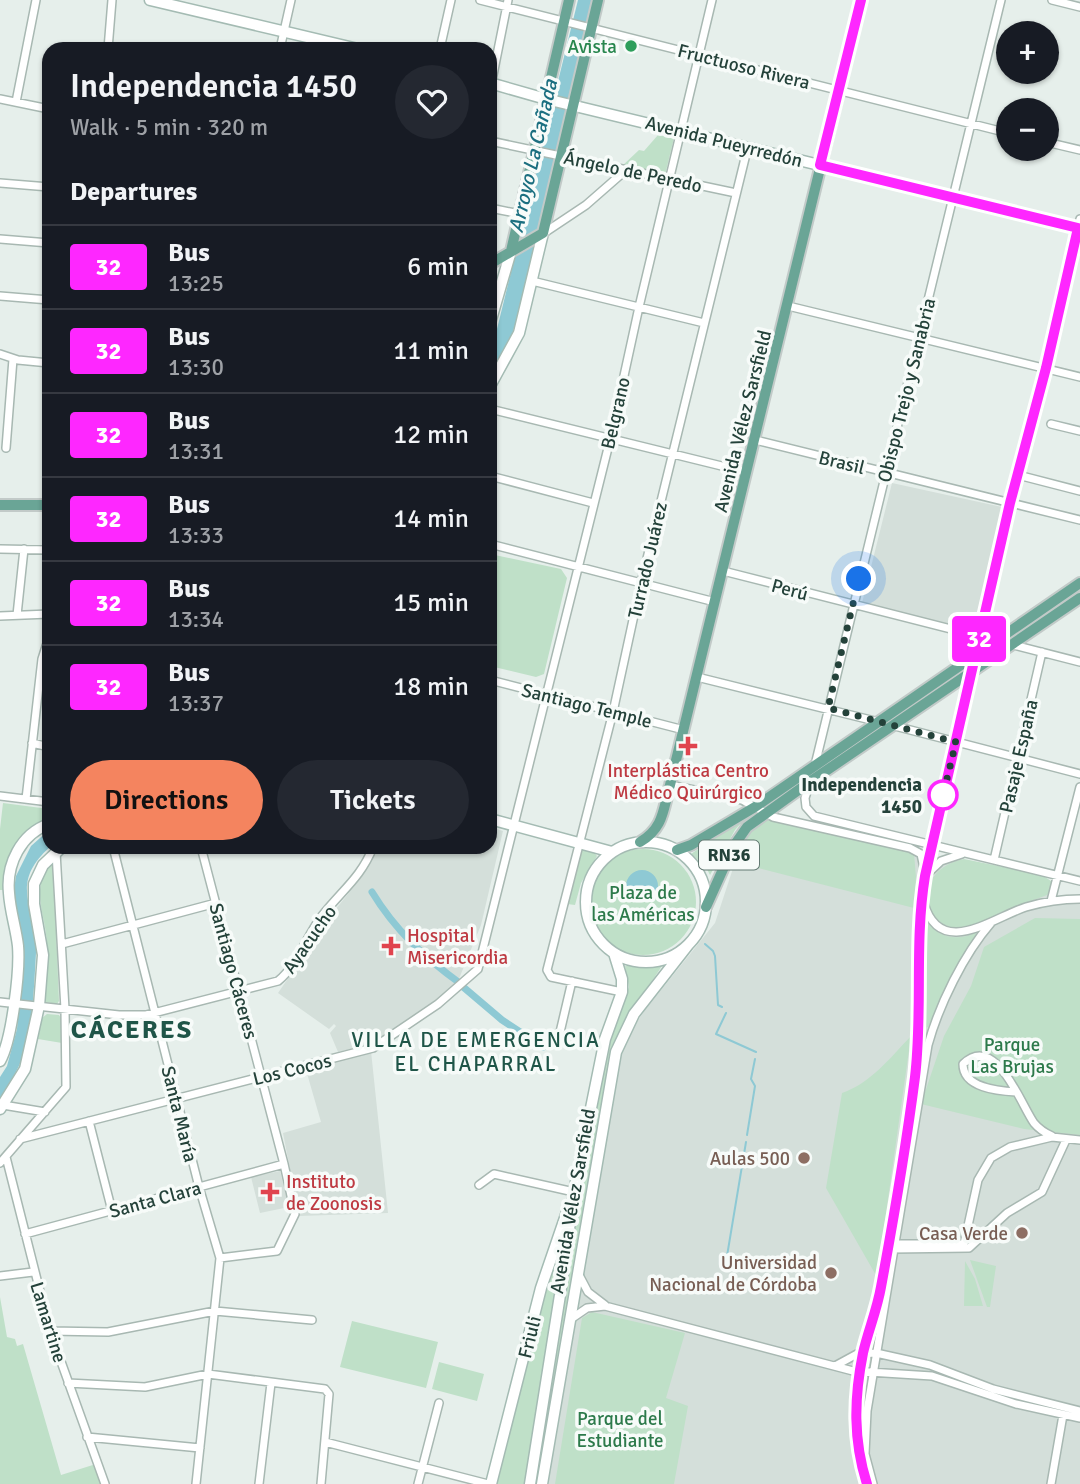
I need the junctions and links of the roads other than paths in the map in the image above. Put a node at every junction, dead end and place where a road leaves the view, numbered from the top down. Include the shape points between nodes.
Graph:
1 (36, 0) edge
2 (112, 0) edge
3 (150, 0) edge
4 (291, 0) edge
5 (451, 0) edge
6 (480, 0) edge
7 (569, 0) edge
8 (598, 0) edge
9 (712, 0) edge
10 (861, 0) edge
11 (1001, 0) edge
12 (1052, 0) edge
13 (507, 3) edge
14 (1080, 7) edge
15 (567, 21) junction
16 (590, 27) junction
17 (284, 31) junction
18 (109, 42) edge
19 (282, 42) edge
20 (329, 42) edge
21 (442, 42) edge
22 (497, 51) edge
23 (699, 55) junction
24 (497, 86) edge
25 (838, 90) junction
26 (0, 99) edge
27 (550, 99) junction
28 (16, 102) junction
29 (571, 104) junction
30 (42, 108) edge
31 (971, 124) junction
32 (996, 130) edge
33 (682, 132) junction
34 (497, 142) edge
35 (1059, 145) edge
36 (748, 146) junction
37 (534, 150) junction
38 (1080, 150) edge
39 (560, 156) junction
40 (820, 165) junction
41 (626, 170) junction
42 (669, 179) junction
43 (0, 183) edge
44 (42, 186) edge
45 (736, 193) junction
46 (953, 198) junction
47 (497, 209) edge
48 (520, 214) junction
49 (1079, 225) edge
50 (543, 233) junction
51 (0, 239) edge
52 (42, 242) edge
53 (511, 251) junction
54 (497, 260) edge
55 (532, 281) junction
56 (0, 296) edge
57 (42, 299) edge
58 (497, 299) edge
59 (788, 306) junction
60 (639, 307) junction
61 (704, 323) junction
62 (918, 336) junction
63 (0, 354) edge
64 (13, 359) junction
65 (42, 362) edge
66 (1046, 368) junction
67 (497, 374) edge
68 (1080, 377) edge
69 (497, 411) edge
70 (1051, 424) dead end
71 (1080, 431) edge
72 (610, 440) junction
73 (755, 440) junction
74 (6, 449) dead end
75 (673, 456) junction
76 (747, 472) junction
77 (886, 473) junction
78 (1018, 475) junction
79 (497, 478) edge
80 (1080, 491) edge
81 (593, 503) junction
82 (1010, 503) junction
83 (0, 505) edge
84 (42, 505) edge
85 (1080, 520) edge
86 (497, 546) edge
87 (0, 549) edge
88 (24, 549) junction
89 (42, 550) edge
90 (579, 567) junction
91 (723, 571) junction
92 (641, 583) junction
93 (1080, 583) edge
94 (1080, 598) edge
95 (715, 602) junction
96 (853, 605) junction
97 (42, 614) edge
98 (17, 615) junction
99 (0, 616) edge
100 (979, 637) junction
101 (995, 641) junction
102 (1010, 644) junction
103 (1042, 652) junction
104 (975, 656) junction
105 (1080, 662) edge
106 (971, 672) junction
107 (697, 677) junction
108 (42, 679) edge
109 (497, 682) edge
110 (546, 694) junction
111 (828, 708) junction
112 (612, 712) junction
113 (878, 722) junction
114 (892, 725) junction
115 (684, 730) junction
116 (956, 742) junction
117 (32, 743) junction
118 (42, 745) edge
119 (1018, 759) junction
120 (816, 763) junction
121 (1080, 774) edge
122 (811, 780) junction
123 (670, 785) junction
124 (1080, 787) edge
125 (0, 796) edge
126 (26, 799) junction
127 (42, 801) edge
128 (755, 807) junction
129 (766, 814) junction
130 (497, 821) edge
131 (515, 825) junction
132 (42, 828) edge
133 (640, 842) junction
134 (578, 843) junction
135 (931, 846) junction
136 (677, 850) junction
137 (612, 852) junction
138 (964, 853) junction
139 (54, 854) edge
140 (59, 854) edge
141 (115, 854) edge
142 (203, 854) edge
143 (369, 854) edge
144 (994, 860) junction
145 (925, 876) junction
146 (1058, 876) junction
147 (1080, 881) edge
148 (4, 895) edge
149 (922, 896) junction
150 (1080, 899) edge
151 (1051, 901) junction
152 (216, 903) junction
153 (706, 907) junction
154 (990, 923) junction
155 (133, 925) junction
156 (62, 944) junction
157 (688, 945) junction
158 (614, 953) junction
159 (572, 981) junction
160 (240, 992) junction
161 (622, 992) junction
162 (0, 1002) edge
163 (15, 1003) junction
164 (37, 1006) junction
165 (65, 1009) junction
166 (155, 1014) junction
167 (917, 1031) junction
168 (931, 1033) junction
169 (557, 1045) dead end
170 (0, 1061) edge
171 (261, 1076) junction
172 (1016, 1092) junction
173 (176, 1098) junction
174 (1, 1107) edge
175 (45, 1112) junction
176 (89, 1121) junction
177 (1052, 1137) junction
178 (20, 1139) junction
179 (1066, 1140) junction
180 (1080, 1140) edge
181 (3, 1160) edge
182 (284, 1164) junction
183 (479, 1185) dead end
184 (199, 1187) junction
185 (574, 1192) junction
186 (112, 1211) junction
187 (25, 1234) junction
188 (892, 1246) junction
189 (963, 1247) junction
190 (220, 1258) junction
191 (33, 1272) junction
192 (577, 1272) junction
193 (0, 1276) edge
194 (606, 1306) junction
195 (215, 1311) junction
196 (312, 1320) dead end
197 (570, 1320) junction
198 (50, 1331) junction
199 (863, 1352) junction
200 (876, 1353) junction
201 (834, 1366) junction
202 (860, 1372) junction
203 (873, 1373) junction
204 (208, 1374) junction
205 (68, 1383) junction
206 (271, 1383) junction
207 (439, 1403) dead end
208 (1080, 1411) edge
209 (1063, 1415) junction
210 (1080, 1418) edge
211 (87, 1437) junction
212 (325, 1442) junction
213 (200, 1448) junction
214 (422, 1466) junction
215 (105, 1484) edge
216 (196, 1484) edge
217 (259, 1484) edge
218 (321, 1484) edge
219 (418, 1484) edge
220 (490, 1484) edge
221 (530, 1484) edge
222 (542, 1484) edge
223 (867, 1484) edge
224 (873, 1484) edge
225 (1051, 1484) edge

1 - 28 street
2 - 18 street
3 - 17 main road
4 - 17 street
5 - 21 street
6 - 13 street, Fructuoso Rivera
7 - 15 main road
8 - 16 main road
9 - 23 street, Belgrano
10 - 25 main road, Avenida Vélez Sarsfield
11 - 31 street, Obispo Trejo y Sanabria
12 - 14 street
13 - 15 street, Fructuoso Rivera
13 - 22 street
15 - 16 street, Fructuoso Rivera
15 - 27 main road
16 - 23 street, Fructuoso Rivera
16 - 29 main road
17 - 19 street
17 - 20 main road
23 - 25 street, Fructuoso Rivera
23 - 33 street, Belgrano
24 - 27 main road
25 - 31 street, Fructuoso Rivera
25 - 40 main road, Avenida Vélez Sarsfield
26 - 28 street
27 - 29 main road, Avenida Pueyrredón
27 - 37 main road
28 - 30 street
29 - 33 main road, Avenida Pueyrredón
29 - 39 main road
31 - 32 street, Fructuoso Rivera
31 - 46 street, Obispo Trejo y Sanabria
33 - 36 main road, Avenida Pueyrredón
33 - 42 street, Belgrano
34 - 37 street, Ángelo de Peredo
35 - 38 street
36 - 40 main road, Avenida Pueyrredón
36 - 45 street, Turrado Juárez
37 - 39 street, Ángelo de Peredo
37 - 48 main road
39 - 41 street, Ángelo de Peredo
39 - 50 main road
40 - 46 main road, Avenida Pueyrredón
40 - 59 main road, Avenida Vélez Sarsfield
41 - 42 street, Ángelo de Peredo
41 - 50 street via 586,205
42 - 45 street, Ángelo de Peredo
42 - 60 street, Belgrano
43 - 44 street
45 - 61 street, Turrado Juárez
46 - 49 main road, Avenida Pueyrredón
46 - 62 street, Obispo Trejo y Sanabria
47 - 48 street
48 - 53 main road
49 - 66 street
50 - 53 main road
50 - 55 main road
51 - 52 street
53 - 54 main road
53 - 58 main road
55 - 60 street
55 - 67 main road via 517,340
56 - 57 street
59 - 62 street
59 - 73 main road, Avenida Vélez Sarsfield
60 - 61 street
60 - 72 street, Belgrano
61 - 75 street, Turrado Juárez
62 - 66 street
62 - 77 street, Obispo Trejo y Sanabria
63 - 64 street
64 - 65 street
64 - 74 street
66 - 68 street
66 - 78 street
69 - 72 street
70 - 71 street
72 - 75 street
72 - 81 street, Belgrano
73 - 76 main road, Avenida Vélez Sarsfield
73 - 77 street, Brasil
75 - 76 street
75 - 92 street, Turrado Juárez
76 - 91 main road, Avenida Vélez Sarsfield
77 - 82 street, Brasil
77 - 96 street, Obispo Trejo y Sanabria
78 - 80 street
78 - 82 street
79 - 81 street
81 - 90 street, Belgrano
82 - 85 street, Brasil
82 - 100 street
83 - 84 main road
86 - 90 street
87 - 88 street
88 - 89 street
88 - 98 street
90 - 92 street
90 - 110 street, Belgrano
91 - 95 main road, Avenida Vélez Sarsfield
91 - 96 street, Perú
92 - 95 street
92 - 112 street, Turrado Juárez
93 - 101 main road, RN36
94 - 102 main road, RN36
95 - 107 main road, Avenida Vélez Sarsfield
96 - 100 street, Perú
96 - 111 street, Obispo Trejo y Sanabria
97 - 98 street
98 - 99 street
100 - 101 street, Perú
100 - 104 street
101 - 102 street, Perú
101 - 104 main road, RN36
102 - 103 street, Perú
102 - 106 main road, RN36
103 - 105 street, Perú
103 - 119 street, Pasaje España
104 - 106 street
104 - 113 main road, RN36
106 - 114 main road, RN36
106 - 116 street
107 - 111 street
107 - 115 main road, Avenida Vélez Sarsfield
108 - 117 street
109 - 110 street, Santiago Temple
110 - 112 street, Santiago Temple
110 - 131 street, Belgrano
111 - 113 street
111 - 120 street, Obispo Trejo y Sanabria
112 - 115 street, Santiago Temple
112 - 134 street, Turrado Juárez
113 - 114 street
113 - 120 main road, RN36
114 - 116 street
114 - 122 main road, RN36
115 - 123 main road, Avenida Vélez Sarsfield
116 - 119 street
116 - 135 street
117 - 118 street
117 - 126 street
119 - 121 street
119 - 144 street, Pasaje España
120 - 122 street, Obispo Trejo y Sanabria
120 - 128 main road, RN36
122 - 129 main road, RN36
122 - 135 street, Obispo Trejo y Sanabria via 805,803 814,816
123 - 128 street via 742,800
123 - 133 main road, Avenida Vélez Sarsfield via 659,826
124 - 146 street
125 - 126 street
126 - 127 street
128 - 129 street
128 - 136 main road, RN36
129 - 145 street via 910,848 921,854
129 - 153 main road, RN36 via 737,838
130 - 131 main road
131 - 134 main road
131 - 171 street, Los Cocos via 481,962 473,975 373,1048
132 - 148 main road via 24,839
133 - 136 main road, RN36
133 - 137 main road
134 - 137 main road
134 - 159 street, Turrado Juárez via 548,974
135 - 138 street, Obispo Trejo y Sanabria
135 - 145 street
136 - 153 main road, RN36 via 698,871
137 - 158 main road via 590,880 586,907 594,933
138 - 144 street, Obispo Trejo y Sanabria
138 - 145 street via 941,861
139 - 164 main road via 39,870 33,893 43,955
140 - 156 street
141 - 155 street, Santa María
142 - 152 street, Santiago Cáceres
143 - 160 street, Ayacucho via 282,978
144 - 146 street, Obispo Trejo y Sanabria
145 - 149 street
146 - 147 street, Obispo Trejo y Sanabria
146 - 151 street
148 - 163 main road via 18,947
149 - 154 street via 931,918 952,932 968,932
149 - 167 street
150 - 151 street
151 - 154 street
152 - 155 street
152 - 160 street, Santiago Cáceres
153 - 157 main road, RN36
154 - 168 street
155 - 156 street
155 - 166 street, Santa María
156 - 165 street
157 - 158 main road via 675,955 644,962
157 - 192 main road, Avenida Vélez Sarsfield / RN36 via 634,1014 616,1052
158 - 161 main road, Avenida Vélez Sarsfield
159 - 161 street
159 - 169 street
160 - 166 street, Ayacucho
160 - 171 street, Santiago Cáceres
161 - 185 main road, Avenida Vélez Sarsfield via 606,1039
162 - 163 street, Ayacucho
163 - 164 street, Ayacucho
163 - 170 main road
164 - 165 street, Ayacucho
164 - 174 main road via 25,1069
165 - 166 street, Ayacucho
165 - 175 street via 66,1087
166 - 173 street, Santa María
167 - 168 street
167 - 188 street
168 - 188 street
171 - 173 street, Los Cocos
171 - 182 street, Santiago Cáceres
172 - 172 street via 990,1058 972,1058 964,1064 970,1081
172 - 177 street via 1035,1124
173 - 176 street, Los Cocos
173 - 184 street, Santa María
174 - 175 street
175 - 178 street
176 - 178 street, Los Cocos
176 - 186 street
177 - 179 street
177 - 189 street via 1010,1147 985,1164
178 - 181 street
179 - 180 street
179 - 189 street via 1042,1192 1007,1213 974,1244
181 - 187 street, Lamartine
182 - 184 street, Santa Clara
182 - 190 street, Santiago Cáceres via 295,1214 279,1247 272,1253
183 - 185 street via 494,1174
184 - 186 street, Santa Clara
184 - 190 street, Santa María
185 - 220 main road, Friuli via 541,1288
185 - 221 main road, Avenida Vélez Sarsfield
186 - 187 street, Santa Clara
187 - 191 street, Lamartine
188 - 189 street
188 - 199 street
188 - 200 street
190 - 195 street
191 - 193 street
191 - 198 street, Lamartine
192 - 194 street via 589,1292
192 - 197 main road, Avenida Vélez Sarsfield / RN36
194 - 197 street via 587,1307
194 - 201 street
195 - 196 street
195 - 198 street via 108,1332
195 - 204 street
197 - 222 main road, Avenida Vélez Sarsfield / RN36
198 - 205 street, Lamartine
199 - 200 street
199 - 201 street
199 - 202 street
200 - 203 street
200 - 208 street
201 - 202 street
202 - 203 street
202 - 223 street via 856,1438
203 - 209 street via 932,1376 986,1396
203 - 224 street via 864,1435
204 - 205 street via 145,1387
204 - 206 street
204 - 213 street
205 - 211 street, Lamartine
206 - 212 street via 325,1389 329,1394
206 - 217 street
207 - 214 street
209 - 210 street
209 - 225 street
211 - 213 street
211 - 215 street, Lamartine
212 - 214 street
212 - 218 street
213 - 216 street
214 - 219 street
214 - 220 street

